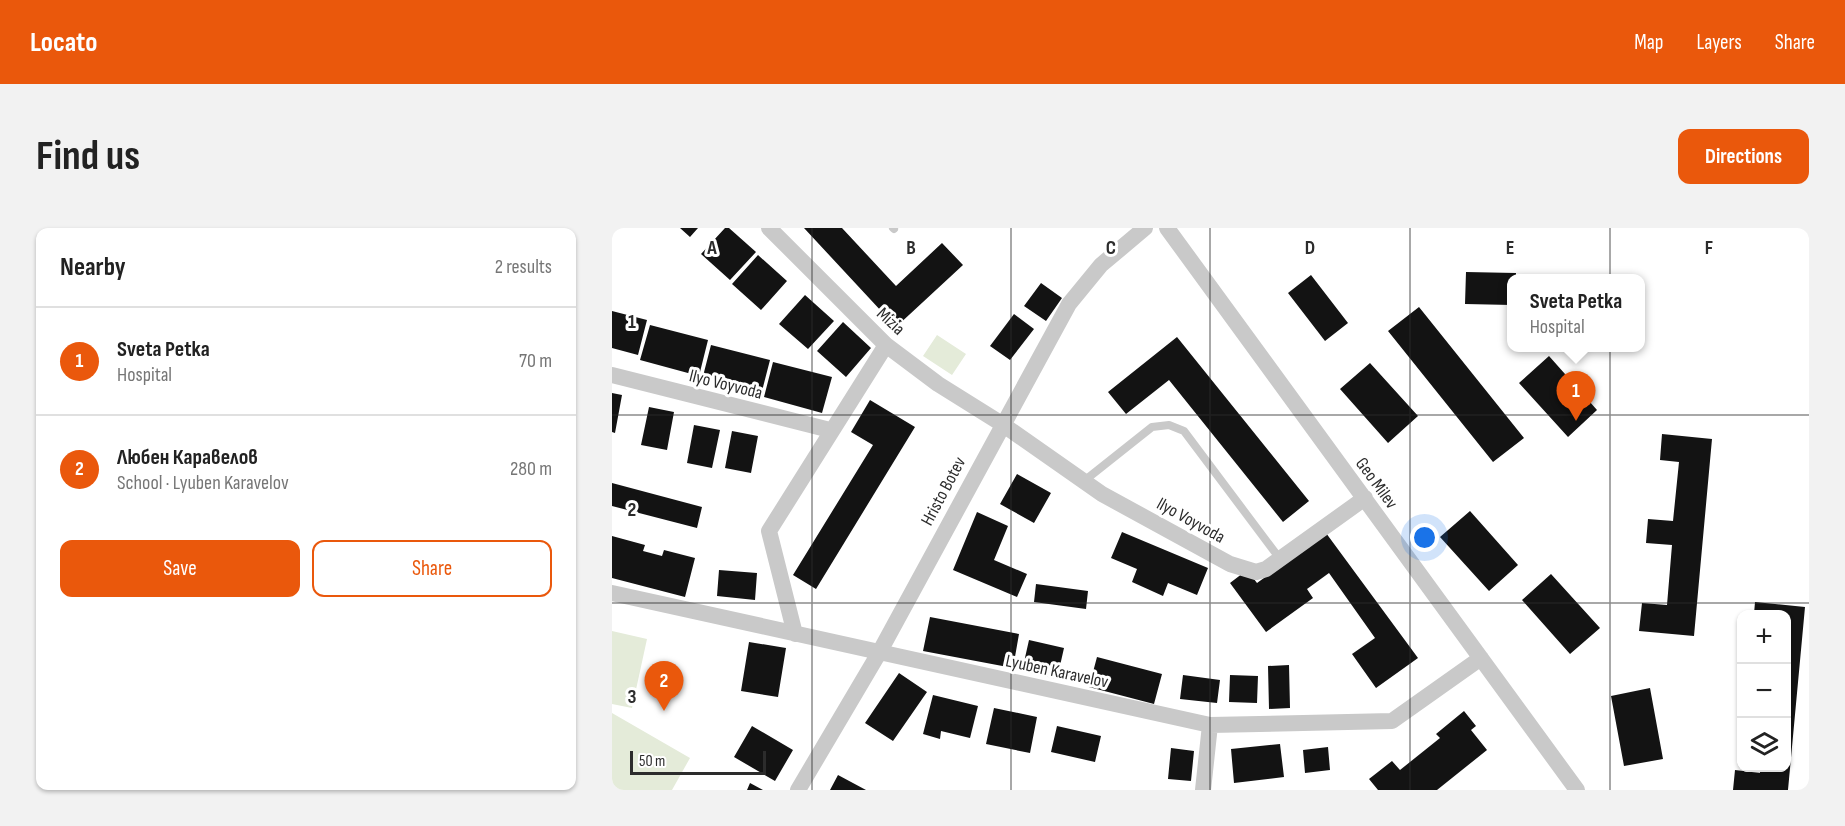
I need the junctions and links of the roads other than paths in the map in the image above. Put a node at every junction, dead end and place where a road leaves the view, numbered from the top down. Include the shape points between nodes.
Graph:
1 (769, 228) edge
2 (1145, 228) edge
3 (1167, 228) edge
4 (885, 345) junction
5 (612, 375) edge
6 (1002, 424) junction
7 (830, 430) junction
8 (1084, 481) junction
9 (1365, 498) junction
10 (1280, 559) junction
11 (612, 593) edge
12 (795, 634) junction
13 (879, 652) junction
14 (1481, 658) junction
15 (1210, 725) junction
16 (798, 790) edge
17 (1203, 790) edge
18 (1577, 790) edge

1 - 4 street, Mizia
2 - 6 street, Hristo Botev via 1101,265 1069,304
3 - 9 street, Geo Milev
4 - 6 street, Mizia
4 - 7 street
5 - 7 street, Ilyo Voyvoda
6 - 8 street, Ilyo Voyvoda
6 - 13 street, Hristo Botev
7 - 12 street via 770,531
8 - 10 street, Ilyo Voyvoda via 1230,564 1256,572
8 - 10 lane via 1152,428 1169,425 1184,431
9 - 10 street, Ilyo Voyvoda
9 - 14 street, Geo Milev
11 - 12 street, Lyuben Karavelov
12 - 13 street, Lyuben Karavelov
13 - 15 street, Lyuben Karavelov
13 - 16 street, Hristo Botev
14 - 15 street, Lyuben Karavelov via 1392,721
14 - 18 street, Geo Milev
15 - 17 street

